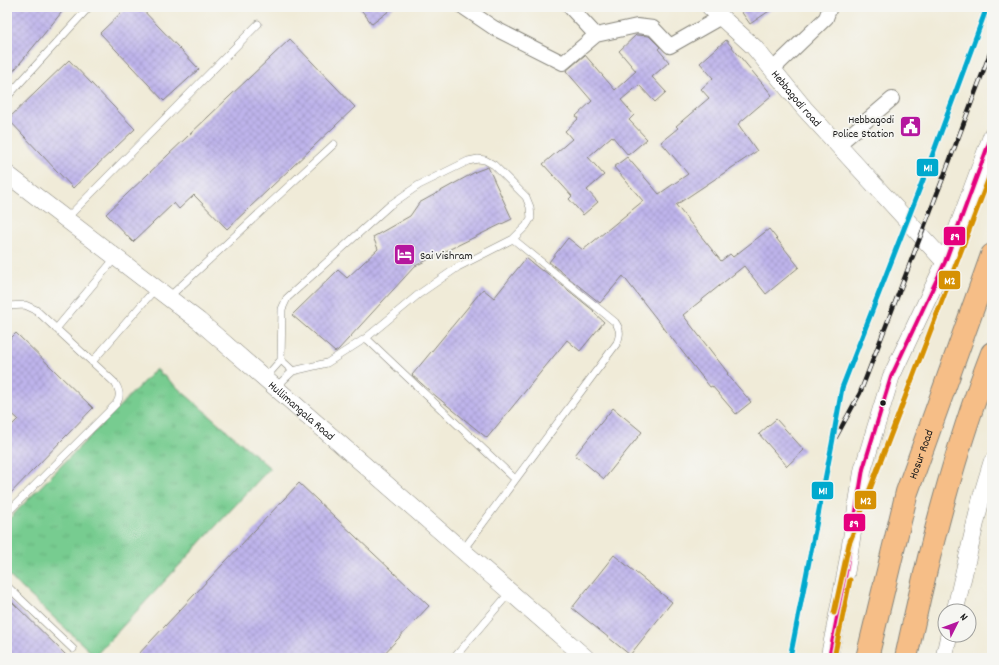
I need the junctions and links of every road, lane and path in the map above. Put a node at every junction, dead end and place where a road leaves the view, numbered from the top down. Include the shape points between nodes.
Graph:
1 (89, 7) edge
2 (463, 7) edge
3 (570, 7) edge
4 (830, 7) edge
5 (986, 7) edge
6 (716, 12) edge
7 (992, 12) edge
8 (258, 24) dead end
9 (596, 35) junction
10 (772, 70) junction
11 (7, 97) edge
12 (892, 99) dead end
13 (992, 135) edge
14 (334, 144) dead end
15 (838, 145) junction
16 (7, 174) edge
17 (65, 219) junction
18 (513, 239) junction
19 (992, 255) edge
20 (116, 258) junction
21 (945, 262) junction
22 (162, 293) junction
23 (7, 306) edge
24 (56, 329) junction
25 (366, 338) junction
26 (992, 353) edge
27 (281, 360) junction
28 (92, 362) junction
29 (293, 370) junction
30 (270, 383) junction
31 (992, 462) edge
32 (515, 479) junction
33 (7, 513) edge
34 (463, 550) junction
35 (7, 586) edge
36 (510, 592) junction
37 (957, 603) edge
38 (947, 643) edge
39 (73, 649) dead end
40 (454, 658) edge
41 (586, 658) edge
42 (828, 658) edge
43 (867, 658) edge
44 (906, 658) edge
45 (944, 658) edge

1 - 11 lane
2 - 9 street via 494,28 563,63
3 - 9 street
4 - 10 street via 826,18
5 - 7 street
6 - 9 street via 670,46 653,28 637,26
6 - 10 street, Hebbagodi road via 754,47
8 - 17 lane
10 - 15 street, Hebbagodi road
12 - 15 street
13 - 21 street
14 - 22 lane
15 - 21 street, Hebbagodi road
16 - 17 street, Hullimangala Road
17 - 20 street, Hullimangala Road
18 - 25 lane via 458,267 419,294
18 - 27 lane via 526,226 530,218 530,207 526,197 494,165 478,159 443,172 390,205 290,295 282,309
18 - 32 lane via 615,322 620,335 617,343
19 - 43 highway, Hosur Road via 907,492
20 - 22 street, Hullimangala Road
20 - 24 lane
21 - 42 street via 892,377 863,469 846,572
22 - 28 lane
22 - 30 street, Hullimangala Road via 199,321
23 - 24 lane via 31,307
24 - 28 lane
25 - 29 lane via 327,363
25 - 32 lane
26 - 44 highway via 979,386 944,501 918,599
27 - 29 lane
27 - 30 lane
28 - 33 lane via 115,383 120,394 119,400
29 - 30 lane
30 - 34 street, Hullimangala Road
31 - 37 street
32 - 34 lane
34 - 36 street, Hullimangala Road
35 - 39 lane
36 - 40 lane
36 - 41 street, Hullimangala Road
38 - 45 street

